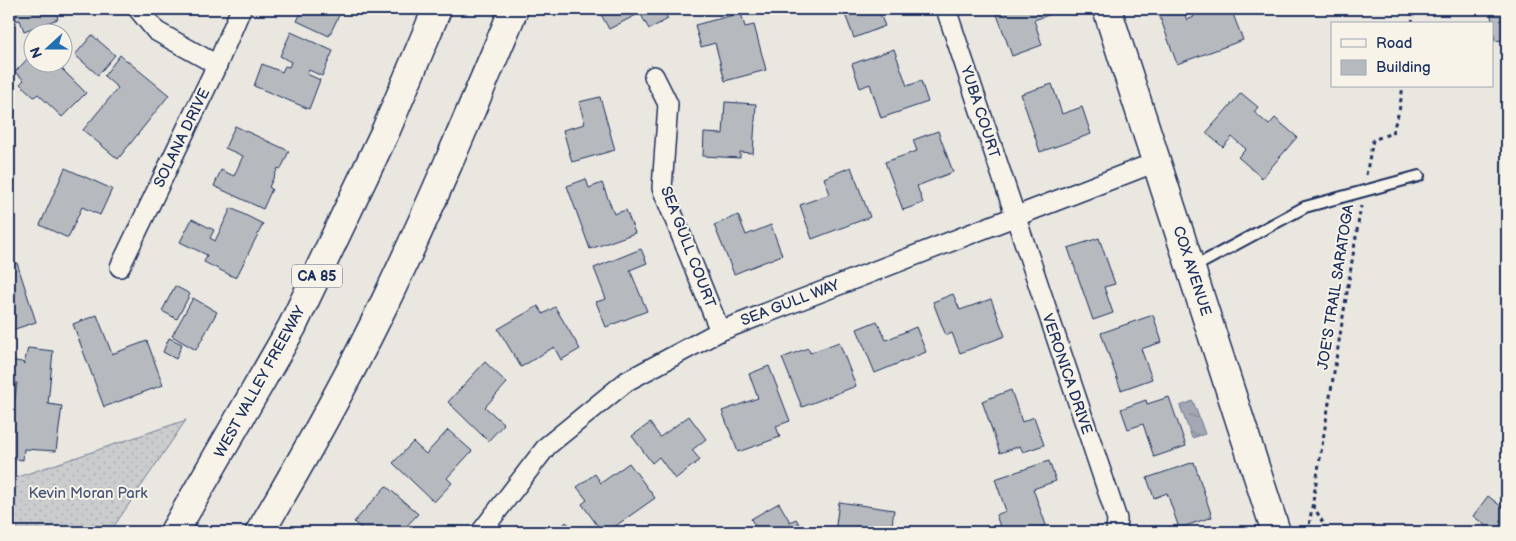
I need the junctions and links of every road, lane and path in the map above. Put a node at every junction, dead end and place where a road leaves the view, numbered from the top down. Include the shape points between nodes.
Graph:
1 (138, 9) edge
2 (240, 9) edge
3 (437, 9) edge
4 (514, 9) edge
5 (946, 9) edge
6 (1107, 9) edge
7 (1414, 9) edge
8 (1412, 22) edge
9 (217, 65) junction
10 (654, 76) dead end
11 (1403, 88) edge
12 (1156, 162) junction
13 (1419, 176) dead end
14 (1363, 192) junction
15 (1014, 216) junction
16 (120, 267) dead end
17 (1191, 268) junction
18 (720, 331) junction
19 (1313, 505) junction
20 (174, 532) edge
21 (260, 532) edge
22 (481, 532) edge
23 (1116, 532) edge
24 (1276, 532) edge
25 (1308, 532) edge
26 (1328, 532) edge

1 - 9 street via 156,31
2 - 9 street, SOLANA DRIVE
3 - 20 main road, WEST VALLEY FREEWAY / CA 85 via 382,139 292,327
4 - 21 main road via 386,301
5 - 15 street, YUBA COURT
6 - 12 main road, COX AVENUE
7 - 8 path
9 - 16 street, SOLANA DRIVE
10 - 18 street, SEA GULL COURT via 668,104 662,188
11 - 14 path, JOE'S TRAIL SARATOGA via 1392,132 1373,140
12 - 15 street, SEA GULL WAY
12 - 17 main road, COX AVENUE
13 - 14 lane
14 - 17 lane via 1305,207
14 - 19 path, JOE'S TRAIL SARATOGA
15 - 18 street, SEA GULL WAY
15 - 23 street, VERONICA DRIVE via 1117,519
17 - 24 main road, COX AVENUE
18 - 22 street, SEA GULL WAY via 627,381 547,446
19 - 25 path, JOE'S TRAIL SARATOGA
19 - 26 path

